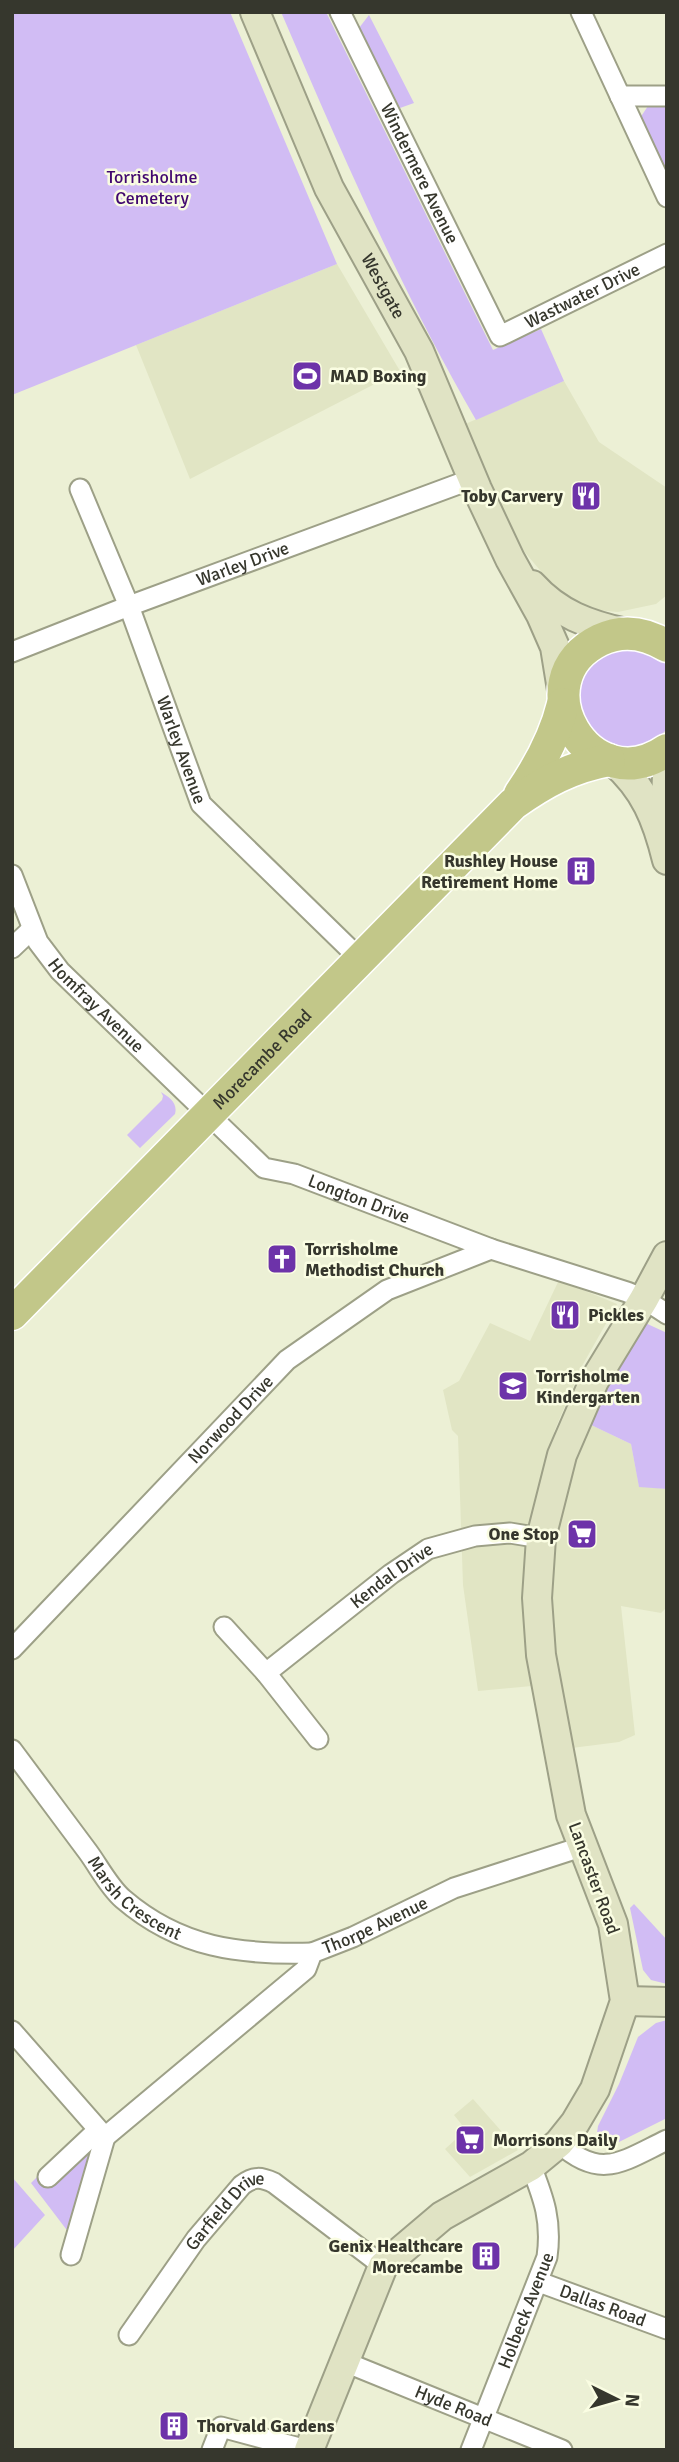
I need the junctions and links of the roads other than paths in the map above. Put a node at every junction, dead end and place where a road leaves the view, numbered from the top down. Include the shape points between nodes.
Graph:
1 (255, 12) edge
2 (581, 12) edge
3 (346, 14) edge
4 (620, 96) junction
5 (667, 96) edge
6 (667, 197) edge
7 (667, 254) edge
8 (500, 336) joint
9 (472, 479) junction
10 (80, 489) dead end
11 (510, 559) junction
12 (128, 606) junction
13 (667, 616) edge
14 (628, 633) junction
15 (667, 646) edge
16 (12, 652) edge
17 (563, 702) junction
18 (667, 750) edge
19 (611, 761) junction
20 (667, 774) edge
21 (513, 804) junction
22 (667, 859) edge
23 (12, 875) edge
24 (32, 929) junction
25 (12, 948) edge
26 (360, 959) junction
27 (208, 1114) junction
28 (491, 1249) junction
29 (667, 1256) edge
30 (655, 1306) edge
31 (12, 1314) edge
32 (541, 1538) junction
33 (224, 1627) dead end
34 (12, 1649) edge
35 (266, 1672) junction
36 (318, 1738) dead end
37 (12, 1749) edge
38 (582, 1847) junction
39 (312, 1953) junction
40 (625, 2001) junction
41 (667, 2002) edge
42 (12, 2031) edge
43 (101, 2134) junction
44 (667, 2140) edge
45 (559, 2143) junction
46 (531, 2166) junction
47 (48, 2177) dead end
48 (71, 2255) dead end
49 (383, 2266) junction
50 (539, 2282) junction
51 (667, 2329) edge
52 (129, 2334) dead end
53 (345, 2362) junction
54 (484, 2418) junction
55 (212, 2450) edge
56 (308, 2450) edge
57 (471, 2450) edge
58 (562, 2450) edge

1 - 9 main road, Westgate via 328,188 419,351
2 - 4 street
3 - 8 street, Windermere Avenue
4 - 5 street
4 - 6 street
7 - 8 street, Wastwater Drive
9 - 11 main road, Westgate
9 - 12 street, Warley Drive
10 - 12 street, Warley Avenue
11 - 14 main road, Westgate via 538,592 569,615
11 - 17 main road, Westgate via 551,638
12 - 16 street, Warley Drive
12 - 26 street, Warley Avenue via 201,804
13 - 14 main road
14 - 15 main road
14 - 17 main road, Morecambe Road via 609,636 577,659 567,677
17 - 19 main road via 576,737
17 - 21 main road, Morecambe Road via 544,757
18 - 19 main road, Morecambe Road via 646,761
19 - 21 main road, Morecambe Road via 560,774
19 - 22 main road via 645,797
20 - 22 main road
21 - 26 main road, Morecambe Road
23 - 24 street, Homfray Avenue
24 - 25 street
24 - 27 street, Homfray Avenue via 60,971
26 - 27 main road, Morecambe Road
27 - 28 street, Longton Drive via 264,1168 294,1174
27 - 31 main road, Morecambe Road
28 - 30 street, Longton Drive
28 - 34 street, Norwood Drive via 387,1290 287,1360
29 - 30 main road, Lancaster Road
30 - 32 main road, Lancaster Road via 594,1381 562,1455
32 - 35 street, Kendal Drive via 510,1533 475,1536 428,1549
32 - 38 main road, Lancaster Road via 537,1598 541,1656 571,1815
33 - 35 street
35 - 36 street
37 - 39 street, Marsh Crescent via 121,1897 150,1920 223,1949 265,1955
38 - 39 street, Thorpe Avenue via 454,1888
38 - 40 main road, Lancaster Road via 613,1924
39 - 43 street, Thorpe Avenue via 306,1969
40 - 41 main road
40 - 45 main road, Lancaster Road via 595,2089
42 - 43 street
43 - 47 street, Thorpe Avenue
43 - 48 street
44 - 45 street via 611,2165 585,2162
45 - 46 main road, Lancaster Road
46 - 49 main road, Lancaster Road via 442,2216
46 - 50 street, Holbeck Avenue via 549,2222 547,2257
49 - 52 street, Garfield Drive via 274,2183 262,2177 250,2179 196,2239
49 - 53 main road, Lancaster Road
50 - 51 street, Dallas Road
50 - 54 street, Holbeck Avenue
53 - 54 street, Hyde Road
53 - 56 main road, Lancaster Road
54 - 57 street, Holbeck Avenue
54 - 58 street, Hyde Road
55 - 56 street via 221,2427

